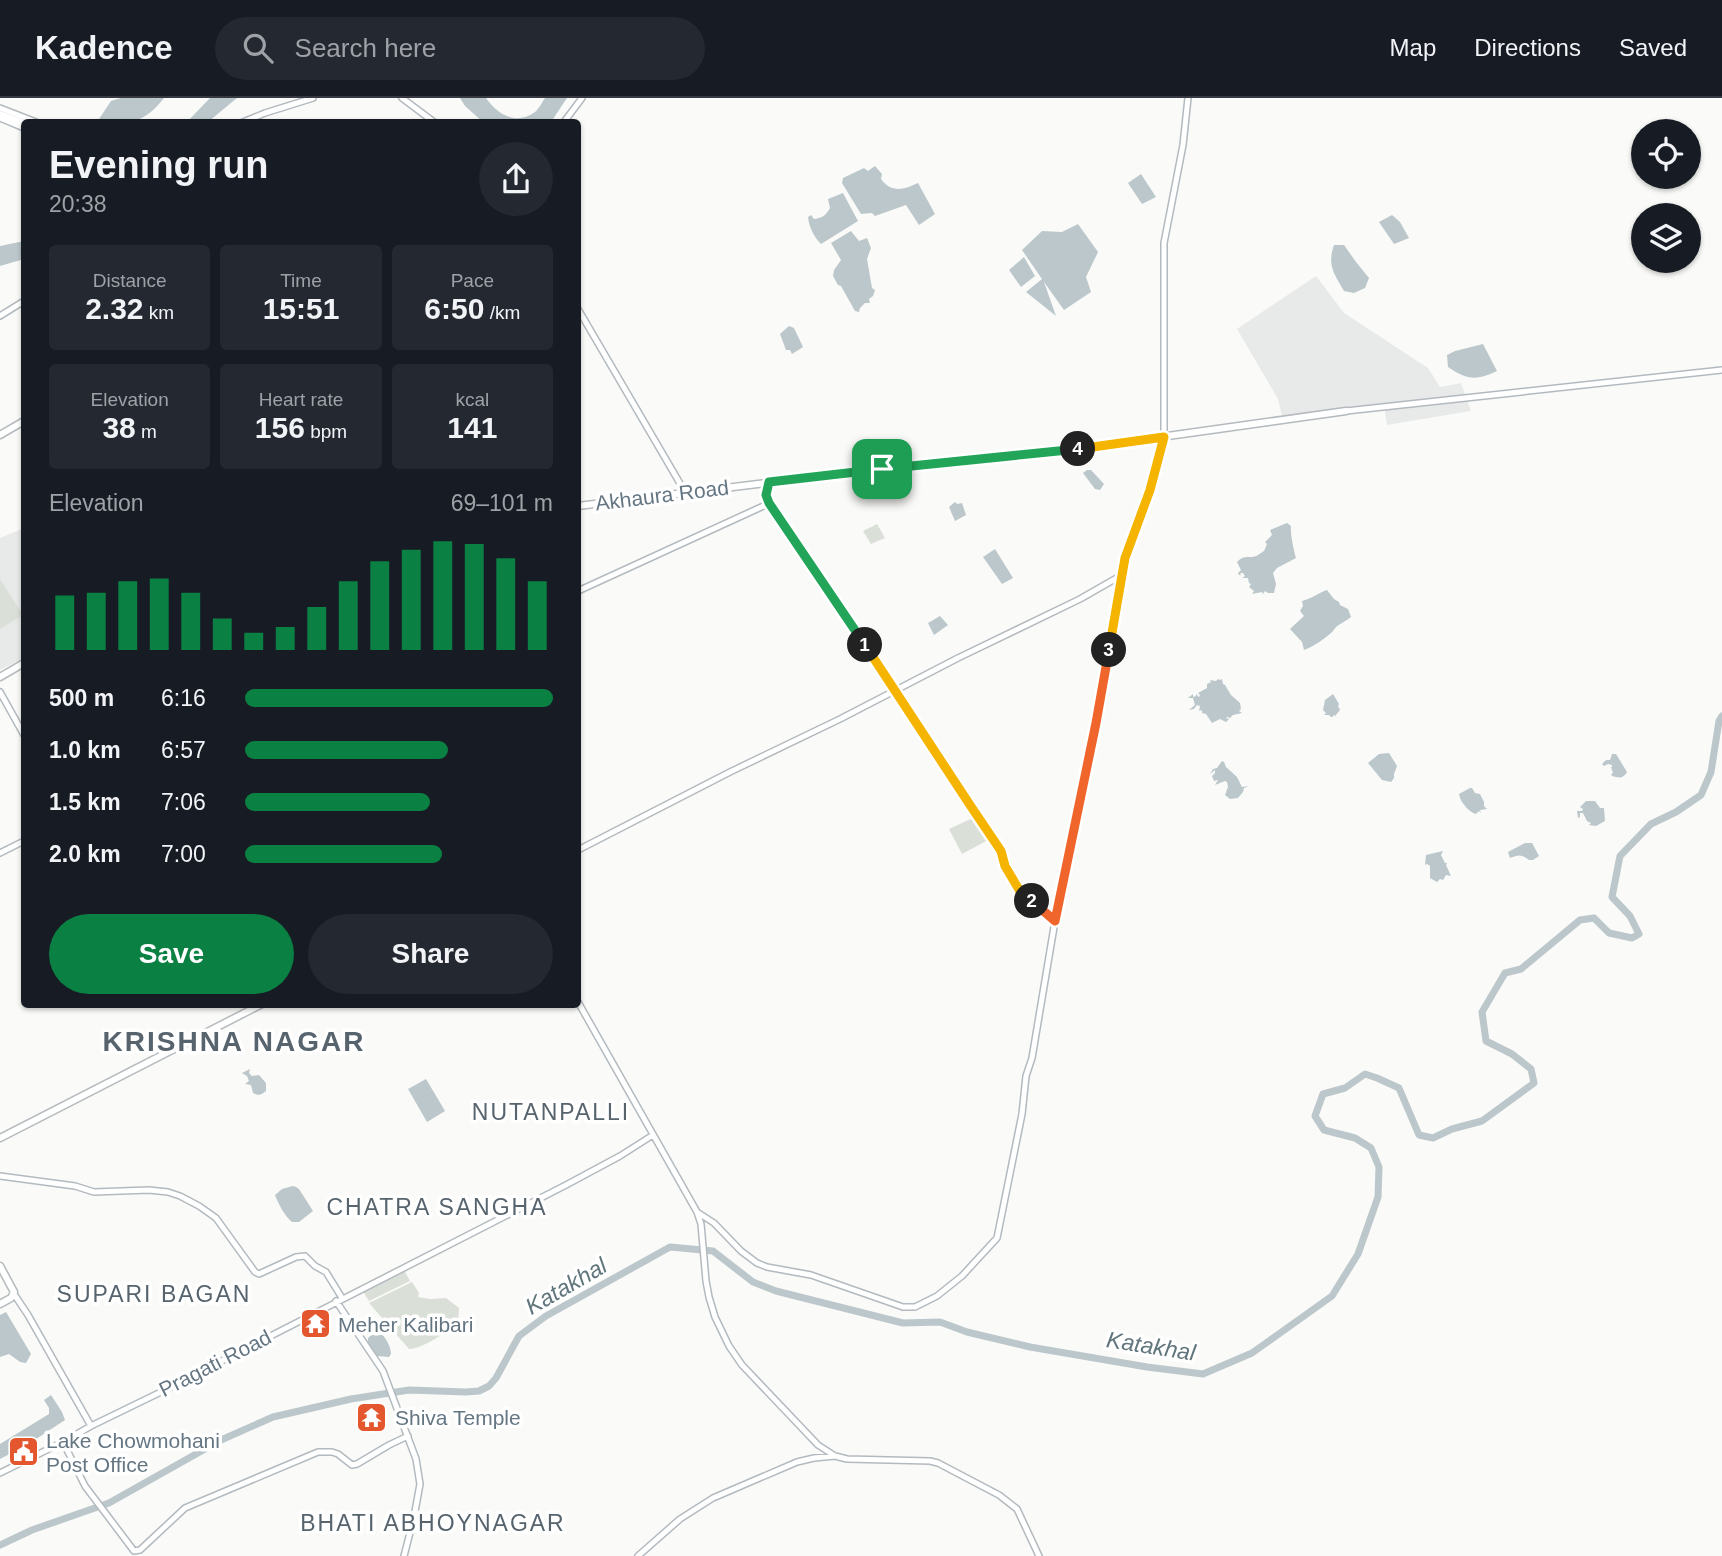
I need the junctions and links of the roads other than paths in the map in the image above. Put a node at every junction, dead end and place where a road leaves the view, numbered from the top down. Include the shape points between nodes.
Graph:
1 (313, 98) edge
2 (402, 98) edge
3 (582, 98) edge
4 (1188, 98) edge
5 (0, 108) edge
6 (0, 116) edge
7 (28, 119) edge
8 (250, 119) edge
9 (430, 119) edge
10 (566, 119) edge
11 (21, 125) edge
12 (21, 303) edge
13 (1, 314) edge
14 (581, 314) edge
15 (1722, 370) edge
16 (1346, 411) joint
17 (21, 423) edge
18 (0, 435) edge
19 (1164, 437) junction
20 (769, 482) junction
21 (684, 492) junction
22 (769, 503) junction
23 (581, 506) edge
24 (1122, 575) junction
25 (581, 590) edge
26 (21, 665) edge
27 (0, 677) edge
28 (895, 691) junction
29 (0, 692) edge
30 (21, 730) edge
31 (21, 842) edge
32 (581, 848) edge
33 (0, 853) edge
34 (1055, 921) junction
35 (581, 1007) edge
36 (254, 1008) edge
37 (653, 1135) junction
38 (0, 1138) edge
39 (0, 1176) edge
40 (697, 1212) junction
41 (0, 1266) edge
42 (14, 1294) junction
43 (339, 1300) junction
44 (0, 1304) edge
45 (91, 1426) junction
46 (408, 1436) junction
47 (63, 1442) junction
48 (835, 1456) junction
49 (0, 1473) edge
50 (404, 1556) edge
51 (638, 1556) edge
52 (1039, 1556) edge

1 - 8 street
2 - 9 street
3 - 10 street
4 - 19 street via 1164,243
5 - 7 street
6 - 11 main road
12 - 13 street
14 - 21 street
15 - 16 street
16 - 19 main road, Akhaura Road
17 - 18 main road
19 - 20 main road, Akhaura Road
19 - 24 street
20 - 21 main road, Akhaura Road
20 - 22 street
21 - 23 main road, Akhaura Road
22 - 25 street
22 - 28 street
24 - 28 street
24 - 34 street
26 - 27 main road
28 - 32 street
28 - 34 street via 1001,851 1021,893
29 - 30 street
31 - 33 street
34 - 40 street via 997,1238 962,1276 937,1296 915,1307 903,1307 811,1275 757,1264
35 - 37 street
36 - 38 main road
37 - 40 street
37 - 43 street, Pragati Road via 566,1185
39 - 43 street via 94,1192 172,1193 216,1217 255,1272 305,1256 325,1271
40 - 48 street via 712,1307 736,1357 818,1446
41 - 42 main road
42 - 44 main road
42 - 45 street
43 - 45 street, Pragati Road
43 - 46 street via 383,1371
45 - 47 street, Pragati Road
46 - 47 street via 352,1465 338,1454 318,1452 195,1503 134,1551 89,1491
46 - 50 street via 420,1484
47 - 49 street, Pragati Road
48 - 51 street via 797,1462 713,1498 680,1519
48 - 52 street via 938,1463 1017,1509

